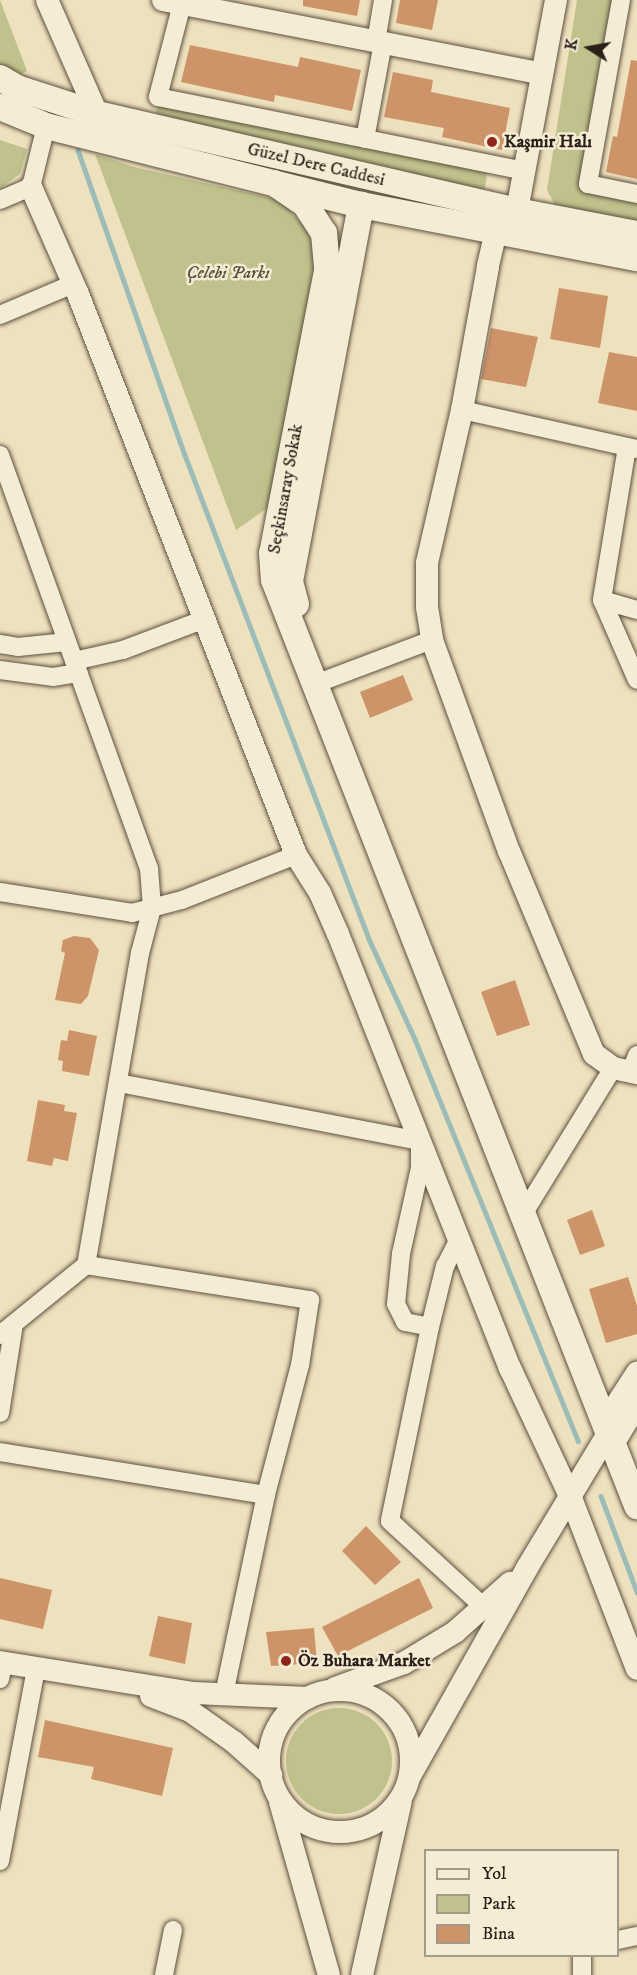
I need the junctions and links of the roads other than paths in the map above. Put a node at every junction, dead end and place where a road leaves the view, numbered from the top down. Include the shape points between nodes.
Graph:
1 (47, 0) edge
2 (383, 0) edge
3 (556, 0) edge
4 (621, 0) edge
5 (176, 2) edge
6 (379, 43) junction
7 (543, 74) junction
8 (0, 78) edge
9 (0, 107) edge
10 (97, 114) junction
11 (46, 126) junction
12 (365, 139) junction
13 (524, 179) junction
14 (274, 183) junction
15 (31, 187) junction
16 (637, 194) edge
17 (0, 200) edge
18 (362, 205) junction
19 (517, 211) junction
20 (496, 231) junction
21 (637, 234) edge
22 (637, 258) edge
23 (73, 284) junction
24 (0, 315) edge
25 (462, 411) junction
26 (632, 448) edge
27 (0, 455) edge
28 (602, 600) junction
29 (637, 610) edge
30 (205, 619) junction
31 (432, 640) junction
32 (67, 642) junction
33 (0, 644) edge
34 (77, 667) junction
35 (0, 670) edge
36 (637, 681) edge
37 (318, 683) junction
38 (296, 855) junction
39 (0, 892) edge
40 (152, 909) junction
41 (630, 1067) edge
42 (119, 1083) junction
43 (420, 1140) junction
44 (525, 1211) junction
45 (459, 1239) junction
46 (86, 1266) junction
47 (430, 1327) junction
48 (7, 1330) edge
49 (637, 1372) edge
50 (637, 1404) edge
51 (0, 1413) edge
52 (609, 1433) junction
53 (0, 1452) edge
54 (266, 1495) junction
55 (571, 1497) junction
56 (637, 1506) edge
57 (527, 1568) junction
58 (484, 1607) junction
59 (1, 1668) edge
60 (637, 1668) edge
61 (36, 1669) junction
62 (119, 1683) junction
63 (330, 1690) junction
64 (224, 1694) junction
65 (308, 1698) junction
66 (271, 1775) junction
67 (406, 1786) junction
68 (279, 1797) junction
69 (0, 1861) edge
70 (173, 1930) dead end
71 (637, 1936) edge
72 (619, 1940) edge
73 (582, 1957) edge
74 (164, 1975) edge
75 (329, 1975) edge
76 (362, 1975) edge
77 (582, 1975) edge

1 - 10 street
2 - 6 street
3 - 7 street
4 - 16 street via 588,184
5 - 6 street
5 - 12 street via 158,97
6 - 7 street
6 - 12 street
7 - 13 street
8 - 10 main road, Güzel Dere Caddesi via 17,88
9 - 11 main road, Güzel Dere Caddesi
10 - 19 main road, Güzel Dere Caddesi
11 - 14 main road, Güzel Dere Caddesi
11 - 15 street
12 - 13 street
13 - 19 street
14 - 18 main road, Güzel Dere Caddesi
14 - 37 main road, Seçkinsaray Sokak via 305,204 324,233 327,270 272,553 274,580
15 - 17 street
15 - 23 street
18 - 20 main road, Güzel Dere Caddesi
18 - 37 main road, Seçkinsaray Sokak via 290,581
19 - 20 street
19 - 21 main road, Güzel Dere Caddesi
20 - 22 main road, Güzel Dere Caddesi
20 - 25 street
23 - 24 street
23 - 30 street
25 - 26 street
25 - 31 street via 427,563
26 - 28 street
27 - 32 street
28 - 29 street
28 - 36 street
30 - 34 street
30 - 38 street
31 - 37 street
31 - 41 street via 509,851 594,1054
32 - 33 street via 18,647
32 - 34 street
34 - 35 street via 53,677
34 - 40 street via 148,868
37 - 44 main road
38 - 40 street
38 - 43 street via 320,892 334,924
39 - 40 street via 132,913
40 - 42 street via 140,953
41 - 44 street
42 - 43 street
42 - 46 street
43 - 45 street
43 - 47 street via 420,1168 400,1254 396,1304 405,1322
44 - 52 main road
45 - 47 street via 445,1266
45 - 55 street via 510,1368
46 - 48 street
46 - 54 street via 310,1300 300,1365
47 - 58 street via 390,1521
48 - 51 street
49 - 52 street
50 - 52 street
52 - 55 street
52 - 56 main road
53 - 54 street
54 - 64 street
55 - 57 street
55 - 60 street
57 - 58 street
57 - 67 street
58 - 63 street via 455,1632 404,1663
59 - 61 street
61 - 62 street
61 - 69 street
62 - 64 street
62 - 66 street via 190,1711
63 - 65 street
63 - 67 street via 353,1691 387,1707 408,1738
64 - 65 street
65 - 66 street via 290,1711 276,1730 270,1752
66 - 68 street
67 - 68 street via 385,1816 364,1828 340,1832 316,1828 295,1816
67 - 76 street
68 - 75 street
70 - 74 street
71 - 72 street
73 - 77 street

